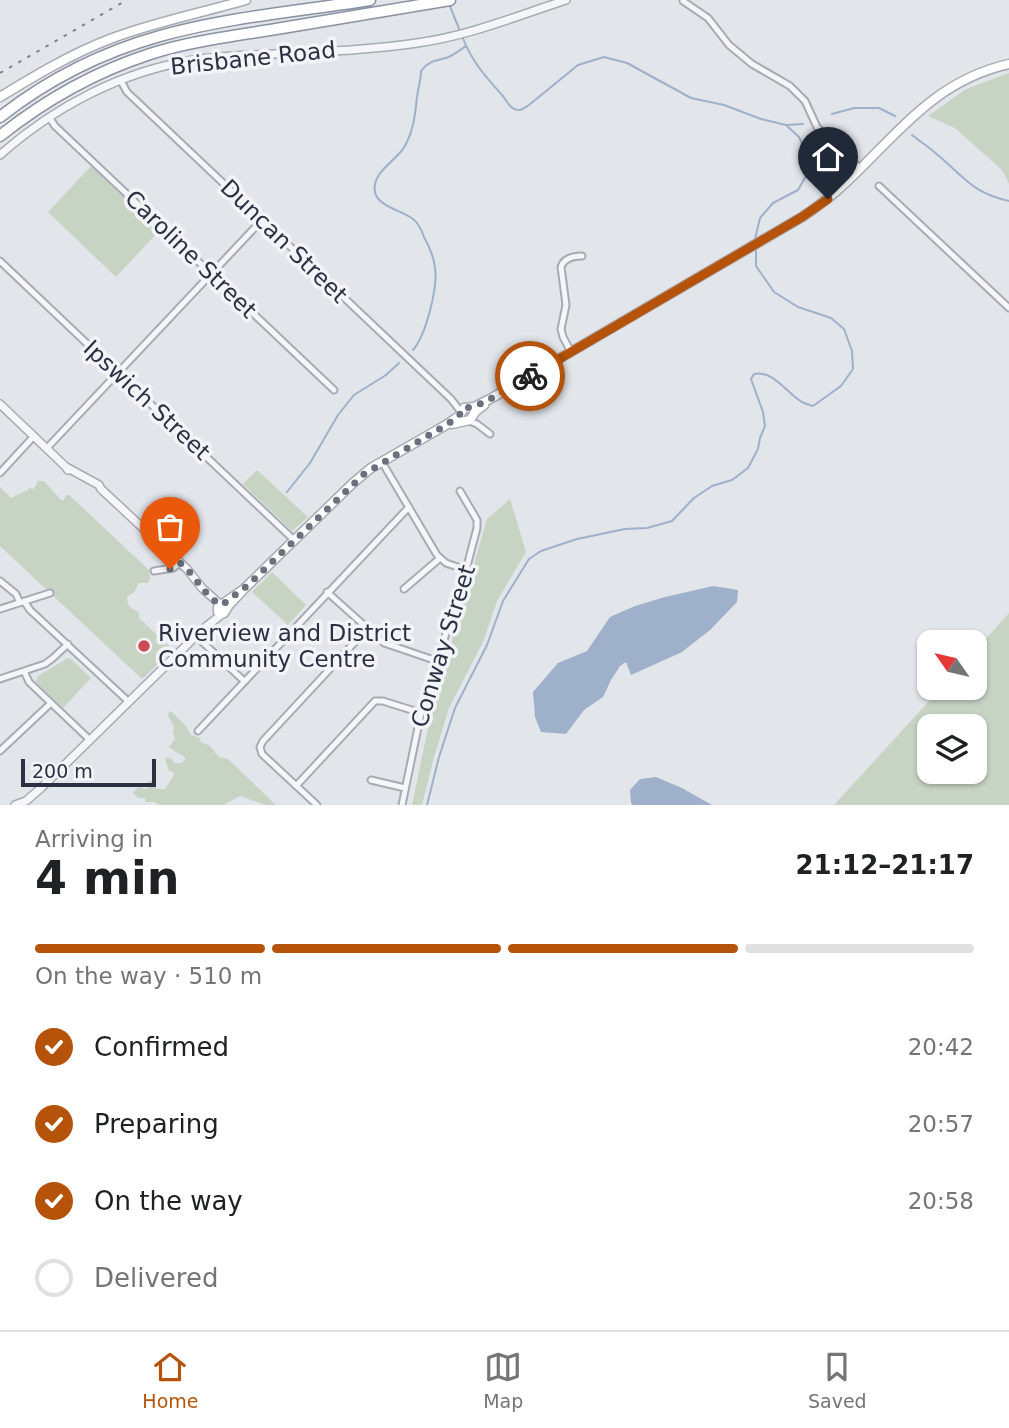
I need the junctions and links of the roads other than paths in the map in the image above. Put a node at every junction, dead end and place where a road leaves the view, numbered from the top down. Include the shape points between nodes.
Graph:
1 (246, 0) edge
2 (370, 0) edge
3 (450, 0) edge
4 (566, 0) edge
5 (683, 1) edge
6 (1009, 64) edge
7 (121, 81) junction
8 (0, 97) edge
9 (0, 117) edge
10 (49, 117) junction
11 (0, 136) edge
12 (0, 155) edge
13 (861, 169) junction
14 (879, 186) dead end
15 (262, 220) junction
16 (582, 256) dead end
17 (0, 261) edge
18 (211, 274) junction
19 (1009, 308) edge
20 (571, 352) junction
21 (118, 373) junction
22 (334, 390) dead end
23 (0, 404) edge
24 (468, 415) junction
25 (490, 434) dead end
26 (34, 436) junction
27 (47, 448) junction
28 (382, 462) junction
29 (0, 473) edge
30 (460, 491) dead end
31 (409, 507) junction
32 (294, 540) junction
33 (439, 559) junction
34 (180, 563) junction
35 (467, 570) junction
36 (154, 571) dead end
37 (0, 581) edge
38 (404, 589) dead end
39 (327, 592) junction
40 (50, 593) dead end
41 (22, 602) junction
42 (0, 609) edge
43 (221, 609) junction
44 (367, 629) junction
45 (199, 633) junction
46 (68, 644) junction
47 (437, 661) junction
48 (24, 671) junction
49 (0, 679) edge
50 (244, 681) junction
51 (129, 702) junction
52 (51, 703) junction
53 (421, 713) junction
54 (198, 731) dead end
55 (90, 740) junction
56 (0, 751) edge
57 (371, 780) dead end
58 (296, 786) junction
59 (405, 788) junction
60 (15, 805) edge
61 (317, 805) edge
62 (402, 805) edge

1 - 8 main road via 110,39 56,63
2 - 9 highway via 159,36 70,72
3 - 11 highway via 196,42 152,54 76,86
4 - 7 street, Brisbane Road via 432,41 208,58 163,66
5 - 13 street via 708,18 751,64 790,86 805,101 823,135
6 - 13 main road via 974,75 934,97
7 - 10 street, Brisbane Road
7 - 15 street, Duncan Street via 127,92
10 - 12 street, Brisbane Road
10 - 18 street, Caroline Street
13 - 20 main road via 818,206
14 - 19 street
15 - 18 street
15 - 24 street, Duncan Street
16 - 20 street via 566,260 561,267 566,305 561,330
17 - 21 street, Ipswich Street
18 - 21 street
18 - 22 street, Caroline Street
20 - 24 main road
21 - 27 street
21 - 32 street, Ipswich Street
23 - 26 street
24 - 25 street, Duncan Street
24 - 28 main road
26 - 27 street
26 - 29 street
27 - 34 street via 66,467 96,483
28 - 31 street
28 - 32 main road via 353,483
30 - 35 street, Conway Street via 478,524
31 - 33 street
31 - 39 street
32 - 43 main road
33 - 35 street
33 - 38 street
34 - 36 street
34 - 43 street
35 - 47 street, Conway Street
37 - 41 street
39 - 44 street
39 - 50 street
40 - 41 street
41 - 42 street
41 - 46 street
43 - 45 street
44 - 47 street via 388,645
44 - 58 street via 260,747
45 - 50 street
45 - 51 street
46 - 48 street via 45,664
46 - 51 street
47 - 53 street, Conway Street
48 - 49 street
48 - 52 street
50 - 54 street
51 - 55 street
52 - 55 street
52 - 56 street
53 - 58 street via 375,701
53 - 59 street, Conway Street
55 - 60 street via 32,796
57 - 59 street
58 - 61 street
59 - 62 street, Conway Street

